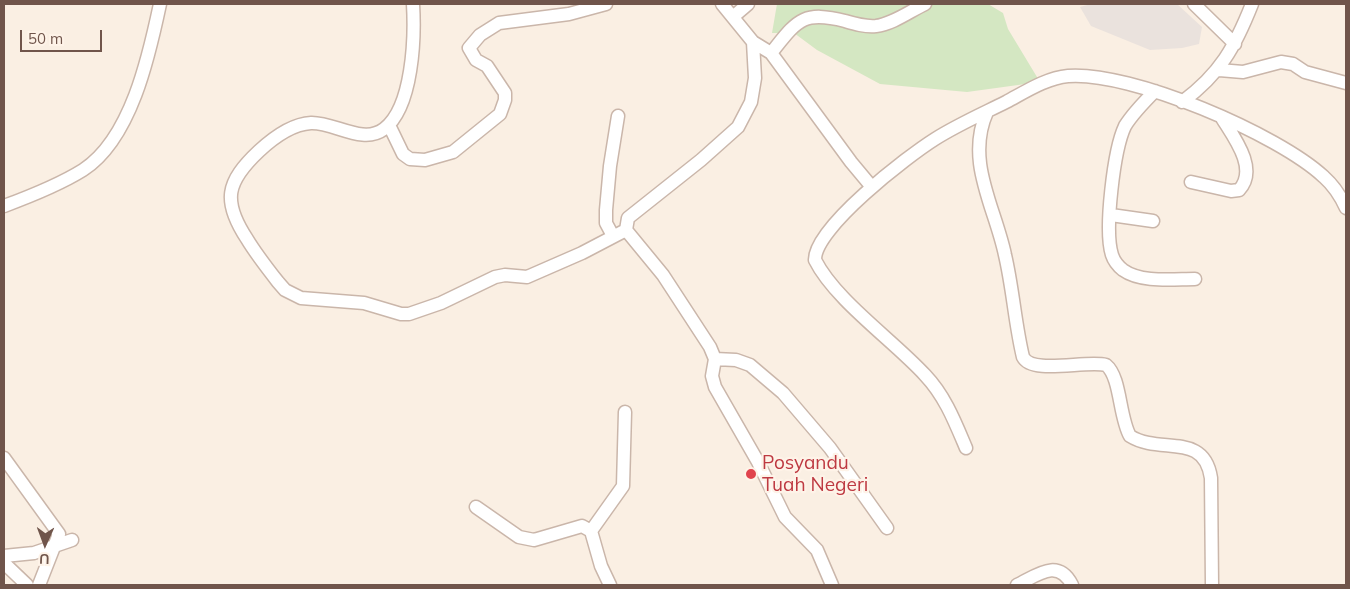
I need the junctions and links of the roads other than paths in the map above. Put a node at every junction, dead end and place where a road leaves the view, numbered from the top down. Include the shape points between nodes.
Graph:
1 (160, 4) edge
2 (413, 4) edge
3 (606, 4) edge
4 (722, 4) edge
5 (925, 4) edge
6 (1194, 4) edge
7 (1252, 4) edge
8 (742, 8) edge
9 (753, 42) junction
10 (1235, 44) junction
11 (772, 53) junction
12 (1219, 70) junction
13 (1346, 83) edge
14 (1155, 91) junction
15 (1182, 102) junction
16 (987, 112) junction
17 (618, 116) dead end
18 (1222, 118) junction
19 (389, 125) junction
20 (1191, 182) dead end
21 (871, 186) junction
22 (4, 206) edge
23 (1346, 208) edge
24 (1111, 215) junction
25 (1153, 220) dead end
26 (626, 230) junction
27 (613, 236) junction
28 (1194, 279) dead end
29 (715, 359) junction
30 (625, 412) dead end
31 (966, 448) dead end
32 (4, 458) edge
33 (476, 507) dead end
34 (887, 528) dead end
35 (591, 531) junction
36 (72, 540) dead end
37 (55, 547) junction
38 (4, 556) edge
39 (4, 563) edge
40 (27, 585) edge
41 (39, 585) edge
42 (610, 585) edge
43 (832, 585) edge
44 (1017, 585) edge
45 (1072, 585) edge
46 (1212, 585) edge

1 - 22 street via 147,62 130,108 104,151 84,169
2 - 19 street via 410,74
3 - 19 street via 531,21 499,23 472,42 469,48 476,60 487,66 496,78 505,93 505,100 500,114 443,157 410,159 399,150
4 - 8 street
5 - 11 street via 876,26 831,18 808,18 795,24
6 - 10 street
7 - 10 street
8 - 9 street
9 - 11 street
9 - 26 street via 755,78 751,102 738,127 628,218
10 - 12 street
11 - 21 street
12 - 13 street via 1243,72 1281,62
12 - 15 street
14 - 15 street
14 - 16 street via 1093,77 1064,76 1046,81
14 - 24 street via 1133,114 1121,138
15 - 18 street
16 - 21 street via 934,139
16 - 46 street via 979,136 980,162 988,201 1006,256 1023,357 1030,364 1041,366 1106,365 1113,376 1130,436 1149,444 1195,450 1203,456 1211,478
17 - 27 street via 606,210 606,223
18 - 20 street via 1243,157 1245,182 1239,190 1231,191
18 - 23 street via 1268,138 1312,166 1326,178
19 - 27 street via 381,132 364,135 324,123 300,124 264,146 235,181 230,200 234,219 269,271 290,293 309,299 364,303 401,314 416,313 495,277 527,277
21 - 31 street via 822,239 816,248 815,260 855,308 927,376 952,414
24 - 25 street
24 - 28 street via 1112,255 1124,271 1158,279
26 - 27 street
26 - 29 street via 662,275
29 - 34 street via 736,360 750,365 783,393 830,448
29 - 43 street via 712,376 716,386 785,517 817,550
30 - 35 street via 623,486
32 - 37 street via 59,534
33 - 35 street via 519,537 534,540 582,526
35 - 42 street
36 - 37 street
37 - 38 street via 21,556
37 - 41 street
39 - 40 street
44 - 45 street via 1050,570 1065,575

